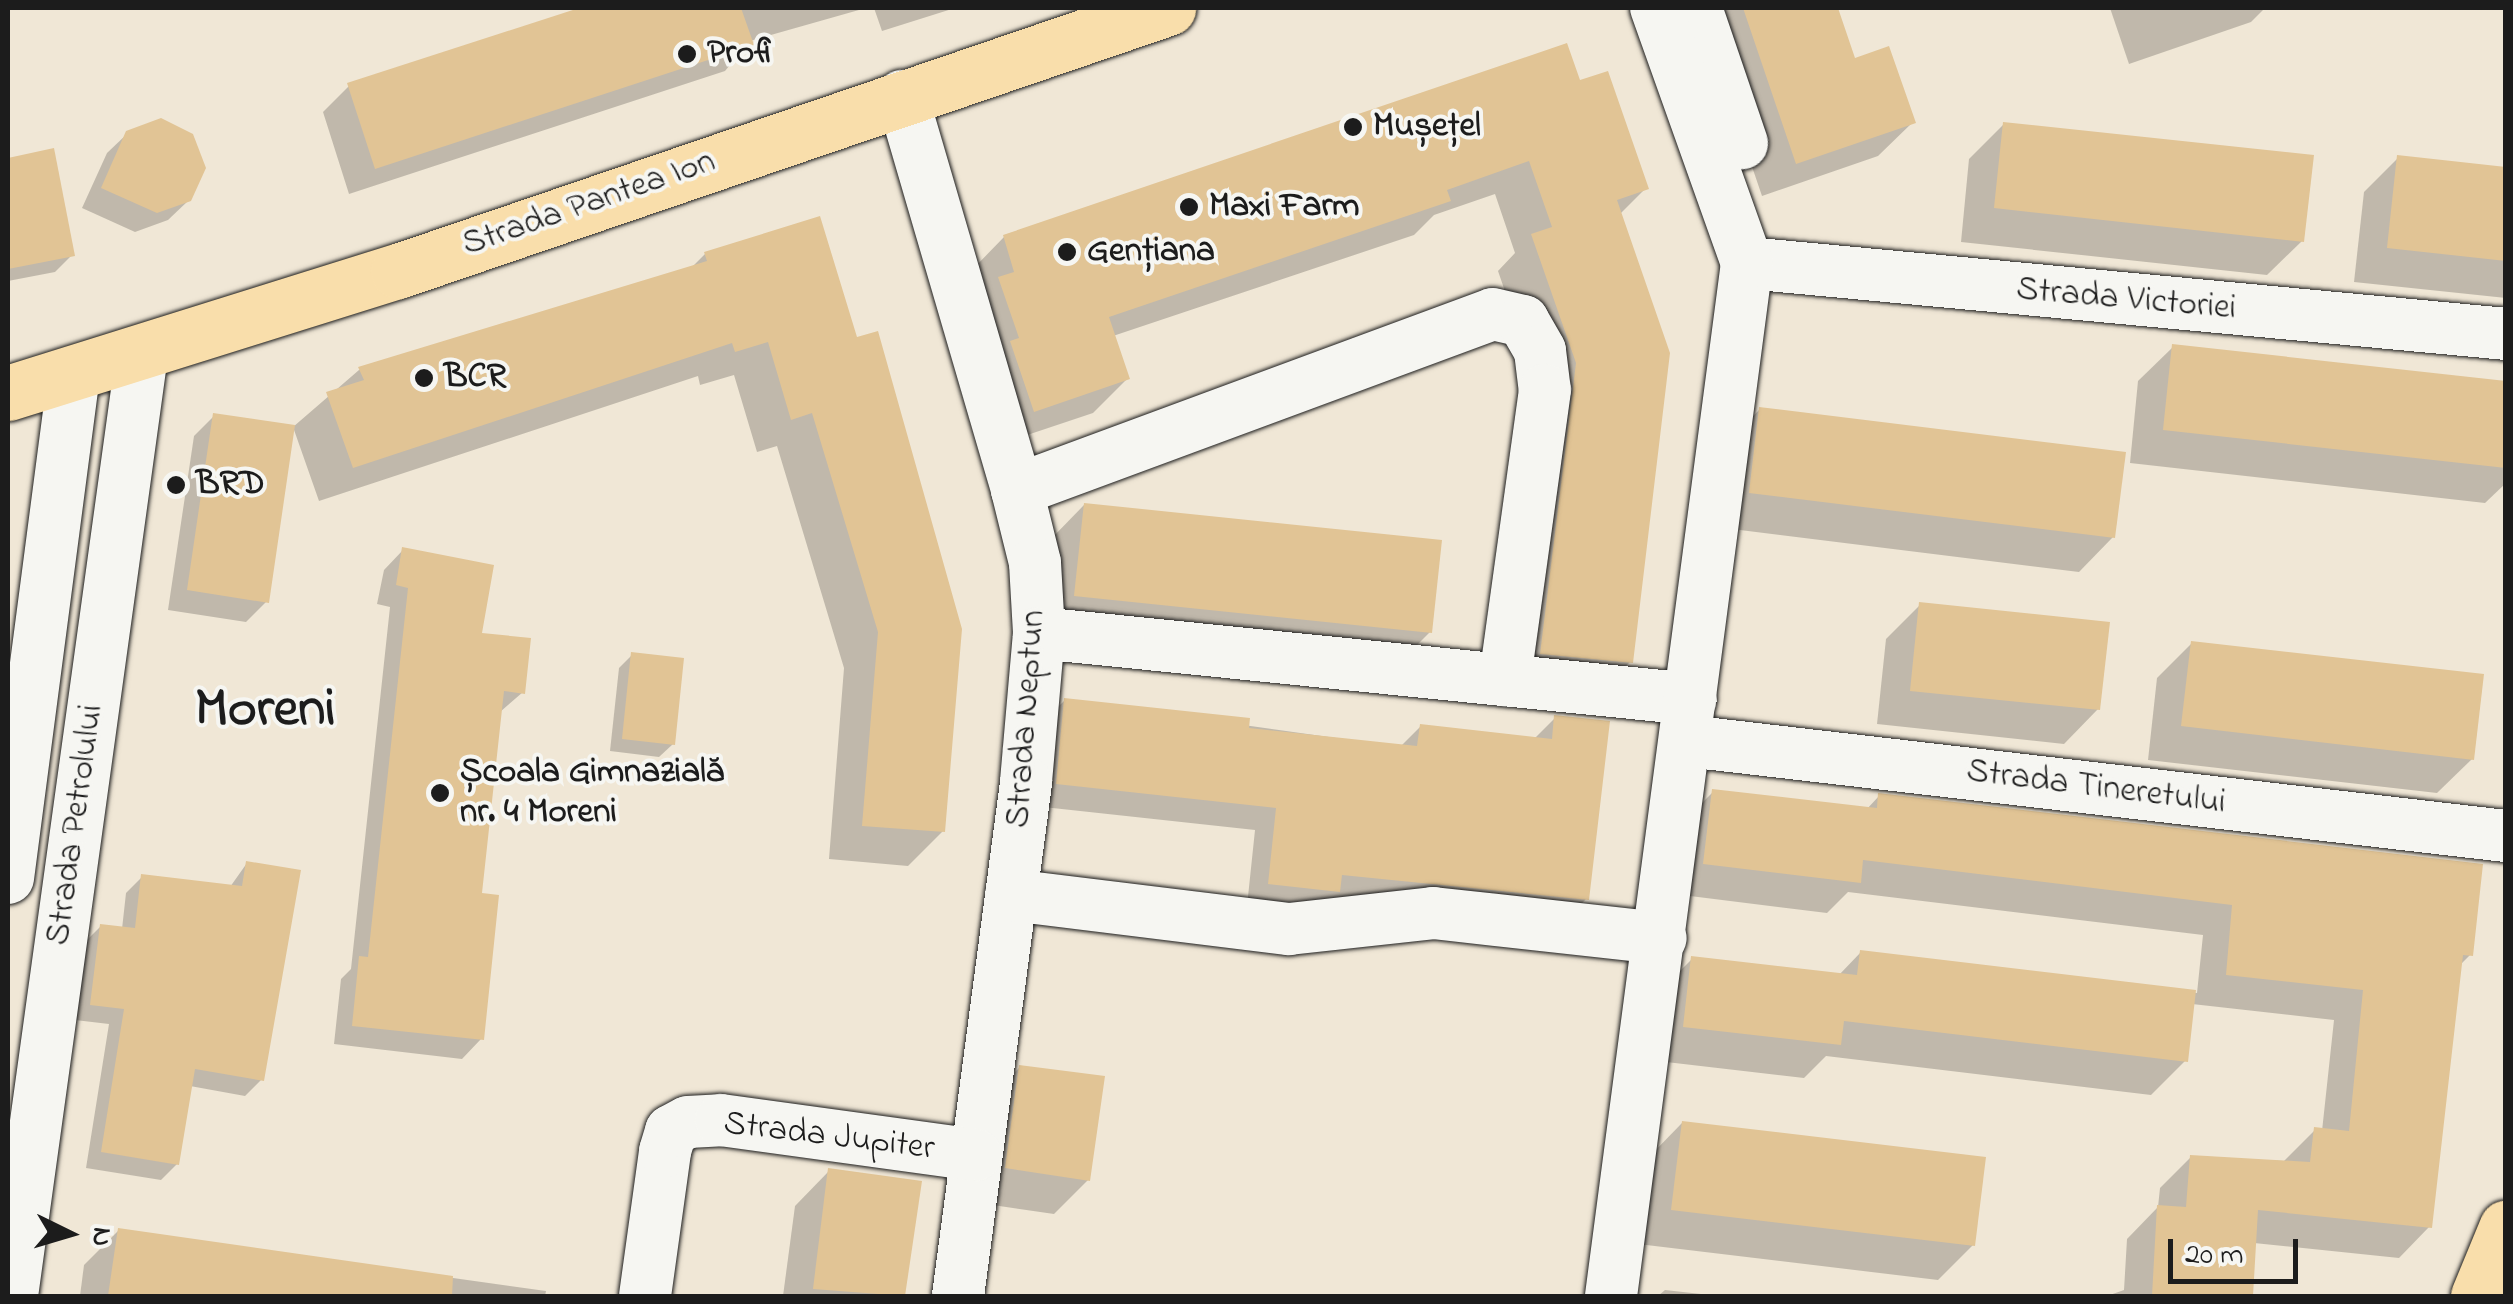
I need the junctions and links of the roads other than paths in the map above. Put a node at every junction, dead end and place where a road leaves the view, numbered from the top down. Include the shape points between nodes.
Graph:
1 (1168, 8) edge
2 (1656, 8) edge
3 (1696, 8) edge
4 (902, 96) junction
5 (1766, 265) junction
6 (2506, 334) edge
7 (142, 354) junction
8 (74, 374) junction
9 (8, 393) edge
10 (1017, 490) junction
11 (1039, 633) junction
12 (1505, 680) junction
13 (1689, 720) junction
14 (2506, 836) edge
15 (8, 878) edge
16 (1011, 896) junction
17 (1661, 938) junction
18 (976, 1156) junction
19 (2506, 1228) edge
20 (12, 1296) edge
21 (646, 1296) edge
22 (958, 1296) edge
23 (1611, 1296) edge
24 (2478, 1296) edge

1 - 4 main road, Strada Pantea Ion
2 - 5 street
3 - 5 street
4 - 7 main road, Strada Pantea Ion
4 - 10 street, Strada Neptun
5 - 6 street, Strada Victoriei
5 - 13 street
7 - 8 main road, Strada Pantea Ion
7 - 20 street, Strada Petrolului
8 - 9 main road, Strada Pantea Ion
8 - 15 street, Strada Petrolului
10 - 11 street, Strada Neptun via 1035,564
10 - 12 street via 1493,314 1523,321 1540,351 1546,390
11 - 12 street, Strada Tineretului
11 - 16 street, Strada Neptun
12 - 13 street, Strada Tineretului
13 - 14 street, Strada Tineretului
13 - 17 street
16 - 17 street via 1289,930 1433,914
16 - 18 street, Strada Neptun
17 - 23 street
18 - 21 street, Strada Jupiter via 721,1120 688,1122 671,1131 665,1151
18 - 22 street, Strada Neptun
19 - 24 main road

